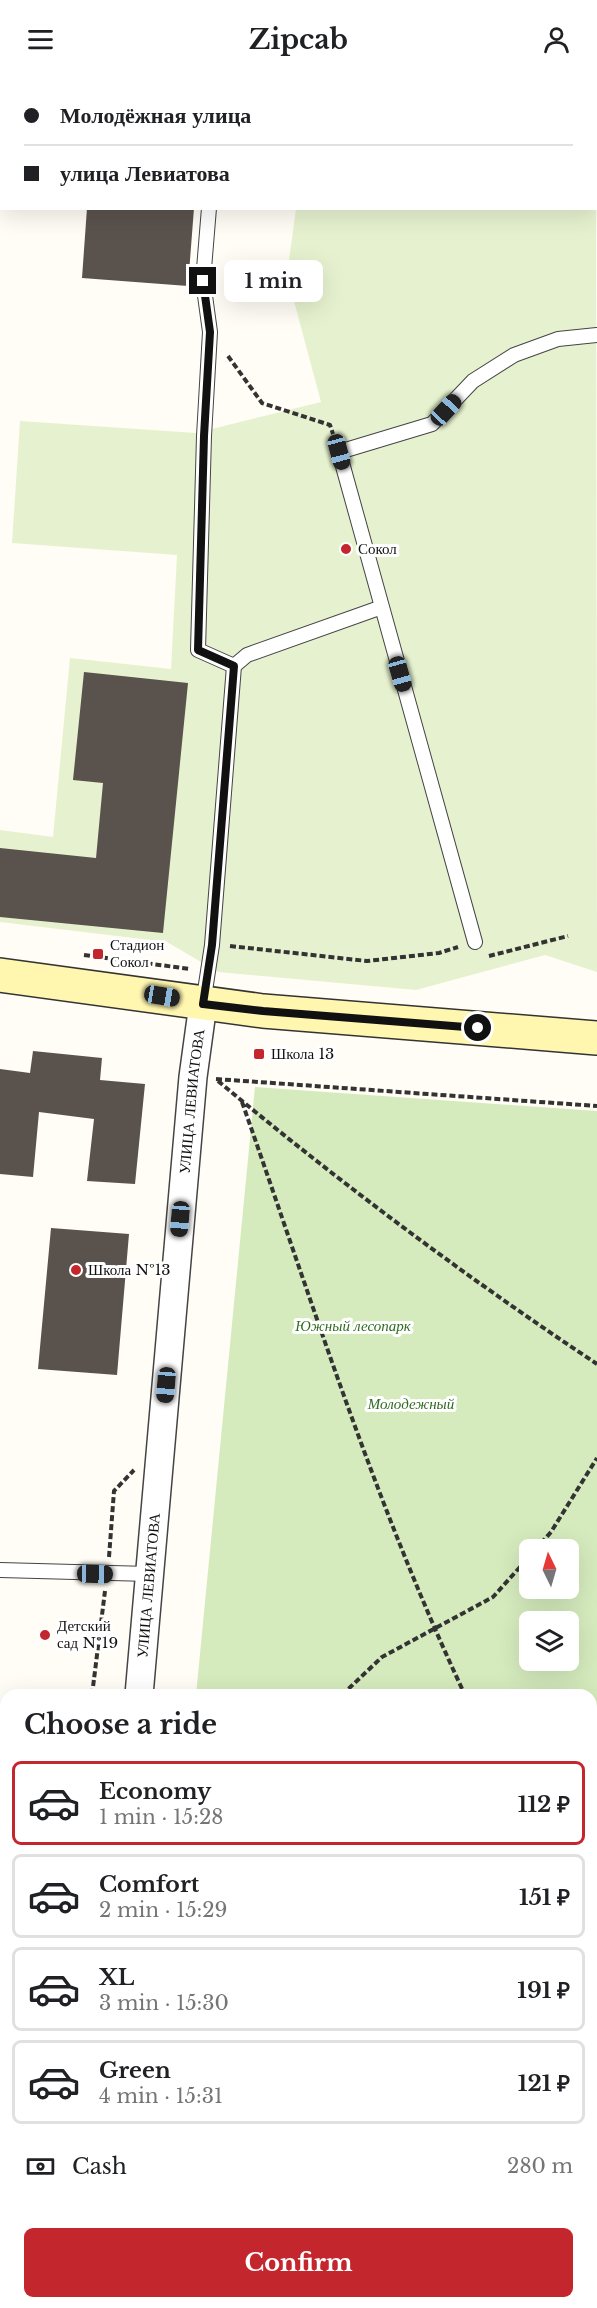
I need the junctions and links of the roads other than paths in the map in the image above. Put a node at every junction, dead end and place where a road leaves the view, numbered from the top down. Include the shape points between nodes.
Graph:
1 (209, 210) edge
2 (597, 335) edge
3 (382, 607) junction
4 (234, 666) junction
5 (475, 942) road end
6 (0, 975) edge
7 (203, 1004) junction
8 (597, 1038) edge
9 (0, 1570) edge
10 (149, 1574) junction
11 (139, 1689) edge

1 - 4 lane via 203,281 210,332 198,650
2 - 3 lane via 558,339 514,355 473,381 432,424 339,452
3 - 4 lane via 247,655
3 - 5 lane
4 - 7 lane, УЛИЦА ЛЕВИАТОВА via 212,945
6 - 7 main road
7 - 8 main road
7 - 10 street, УЛИЦА ЛЕВИАТОВА via 193,1077
9 - 10 lane
10 - 11 street, УЛИЦА ЛЕВИАТОВА

